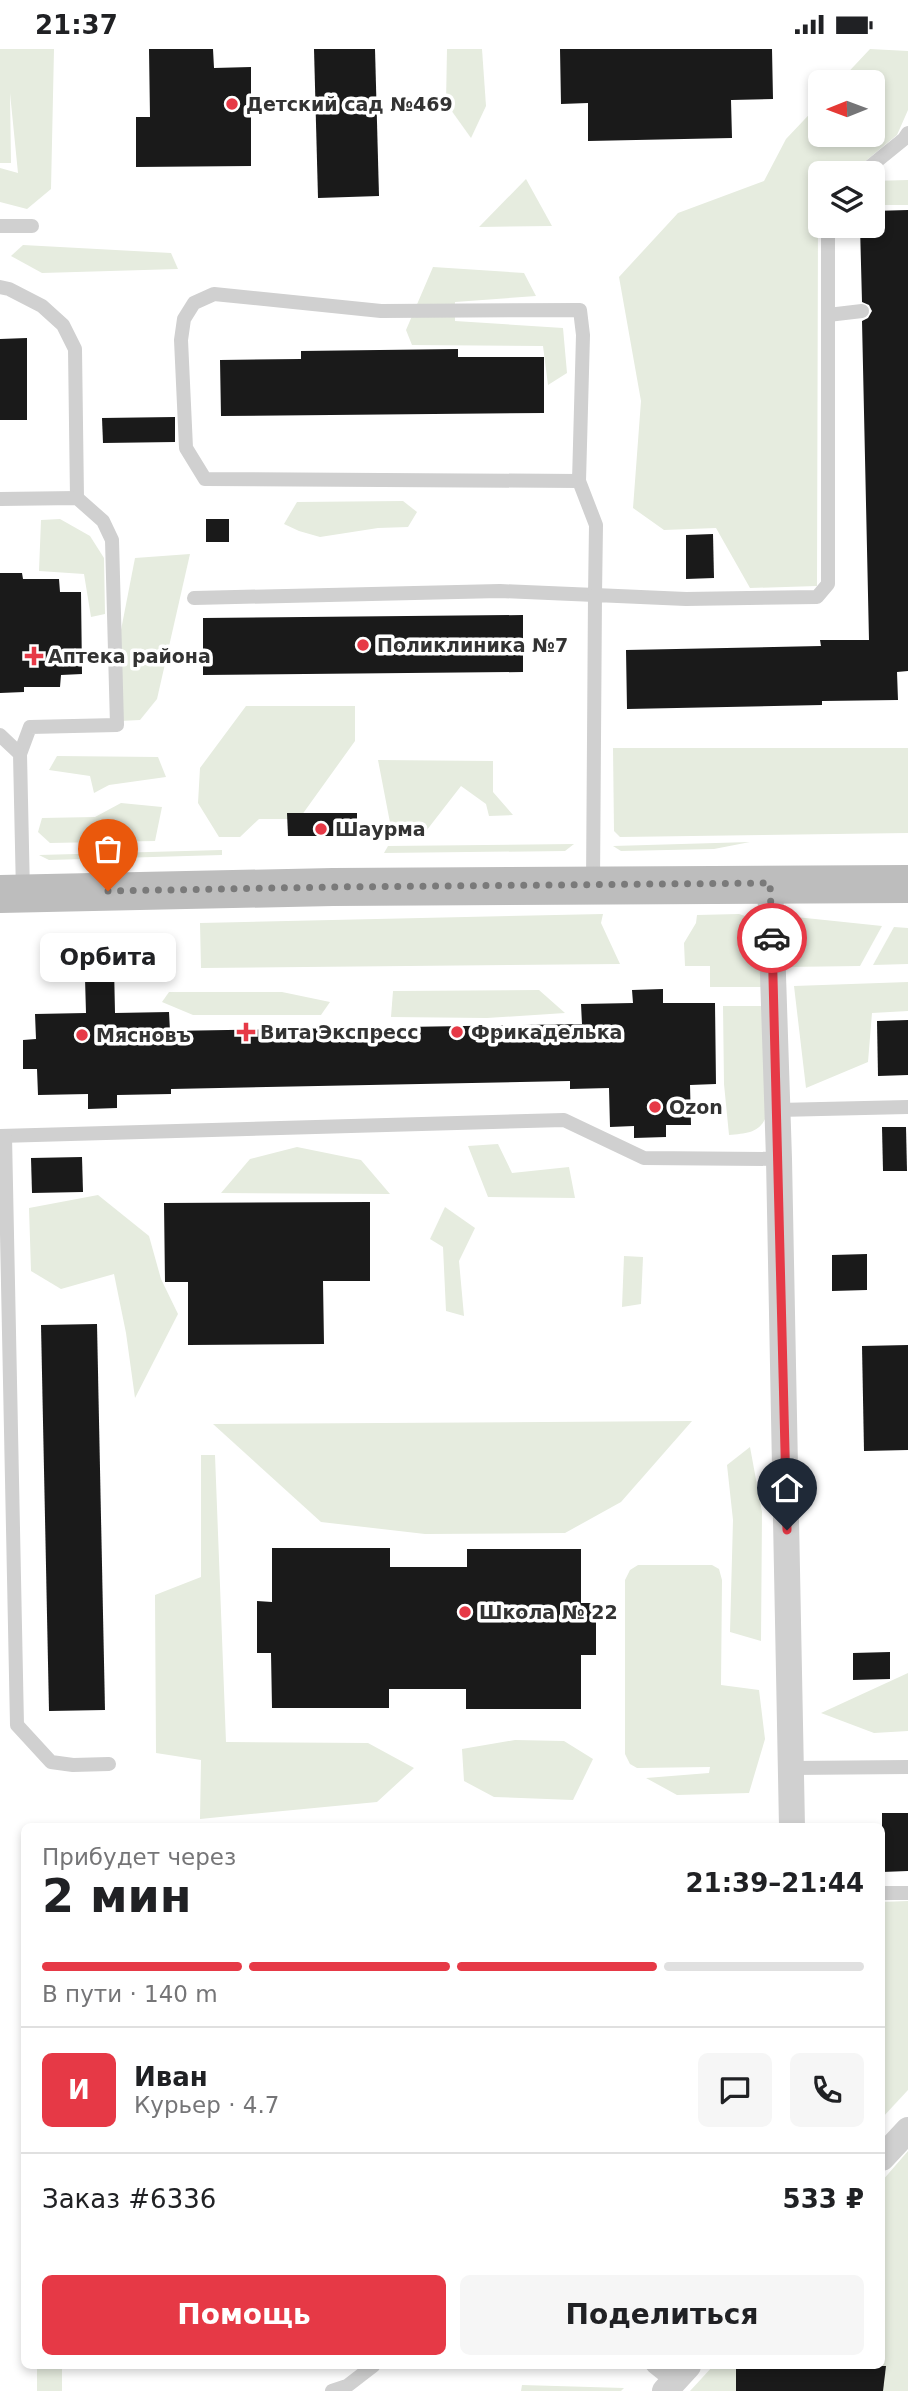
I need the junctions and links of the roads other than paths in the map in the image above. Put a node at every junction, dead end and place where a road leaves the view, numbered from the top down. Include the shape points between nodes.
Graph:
1 (908, 133) edge
2 (877, 161) edge
3 (0, 226) edge
4 (32, 226) dead end
5 (828, 238) edge
6 (0, 287) edge
7 (862, 311) dead end
8 (828, 315) junction
9 (579, 481) junction
10 (77, 498) junction
11 (0, 499) edge
12 (595, 595) junction
13 (194, 598) dead end
14 (0, 735) edge
15 (20, 754) junction
16 (770, 883) junction
17 (593, 884) junction
18 (908, 884) edge
19 (11, 894) edge
20 (908, 1107) edge
21 (778, 1109) junction
22 (3, 1136) edge
23 (779, 1159) junction
24 (109, 1764) dead end
25 (908, 1767) edge
26 (791, 1768) junction
27 (792, 1823) edge
28 (885, 1893) edge
29 (908, 1893) edge
30 (908, 2130) edge
31 (885, 2155) edge
32 (369, 2369) edge
33 (332, 2391) edge

1 - 2 lane
3 - 4 lane
5 - 8 lane
6 - 10 lane via 42,306 63,325 75,349
7 - 8 lane
8 - 12 lane via 828,584 817,597
9 - 9 lane via 580,310 381,311 214,294 194,303 184,319 186,448 205,479
9 - 12 lane via 596,525
10 - 11 lane
10 - 15 lane via 103,521 112,540 117,725 30,727
12 - 13 lane via 500,591
12 - 17 lane
14 - 15 lane
15 - 19 lane
16 - 17 street
16 - 18 street
16 - 21 street
17 - 19 street
20 - 21 lane
21 - 23 street
22 - 23 lane via 564,1120 644,1159
22 - 24 lane via 17,1725 51,1762
23 - 26 street
25 - 26 lane
26 - 27 street
28 - 29 lane
30 - 31 street
32 - 33 lane via 348,2386

